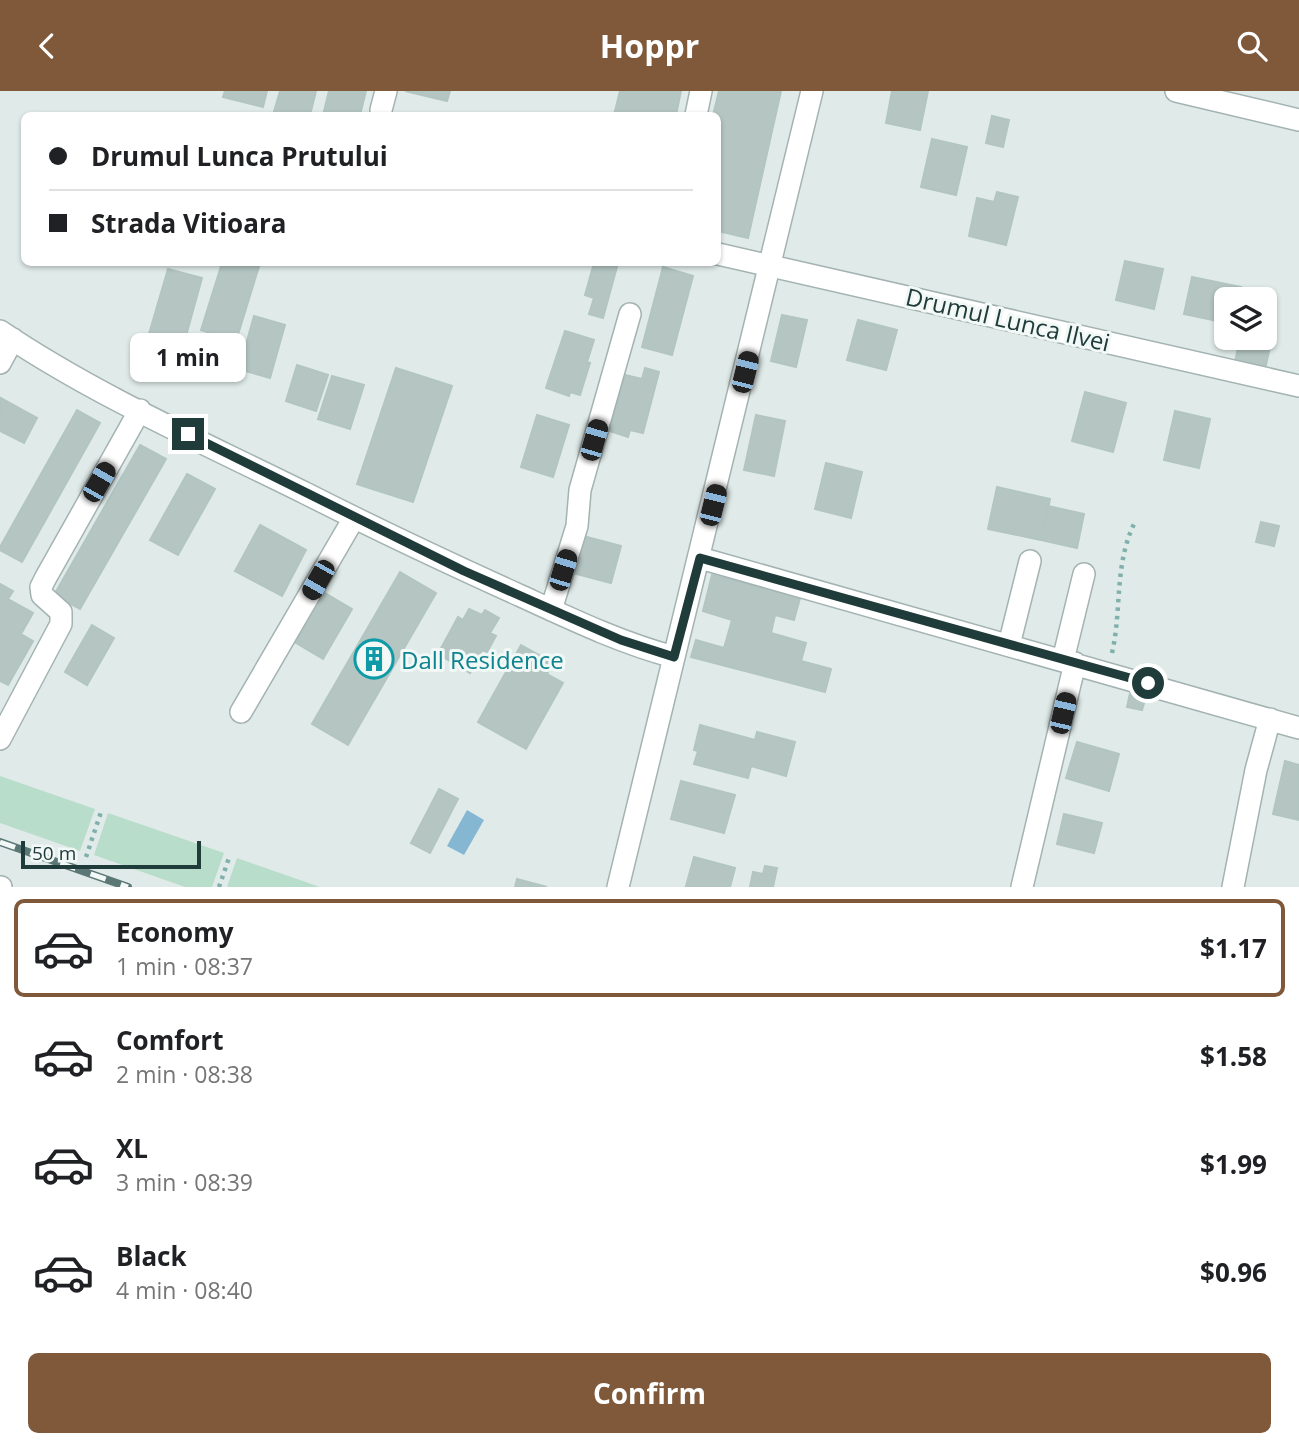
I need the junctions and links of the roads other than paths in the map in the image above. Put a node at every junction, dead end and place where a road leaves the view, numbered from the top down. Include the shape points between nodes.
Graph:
1 (701, 91) edge
2 (812, 91) edge
3 (1176, 91) edge
4 (697, 112) edge
5 (1299, 120) edge
6 (721, 255) edge
7 (771, 266) junction
8 (630, 314) dead end
9 (6, 335) edge
10 (0, 363) edge
11 (1299, 386) edge
12 (140, 411) junction
13 (354, 518) junction
14 (700, 558) junction
15 (1030, 561) dead end
16 (1083, 574) dead end
17 (551, 610) junction
18 (1009, 645) junction
19 (674, 657) junction
20 (1069, 662) junction
21 (241, 712) dead end
22 (1270, 719) junction
23 (1299, 728) edge
24 (0, 739) edge
25 (618, 887) edge
26 (1022, 887) edge
27 (1233, 887) edge

1 - 4 street
2 - 7 street
3 - 5 street
6 - 7 street, Drumul Lunca Ilvei
7 - 11 street, Drumul Lunca Ilvei
7 - 14 street
8 - 17 street
9 - 10 street
9 - 12 street
12 - 13 street
12 - 24 street via 41,587 42,595 61,612 61,624
13 - 17 street
13 - 21 street
14 - 18 street
14 - 19 street
15 - 18 street
16 - 20 street
17 - 19 street
18 - 20 street
19 - 25 street
20 - 22 street
20 - 26 street
22 - 23 street
22 - 27 street

